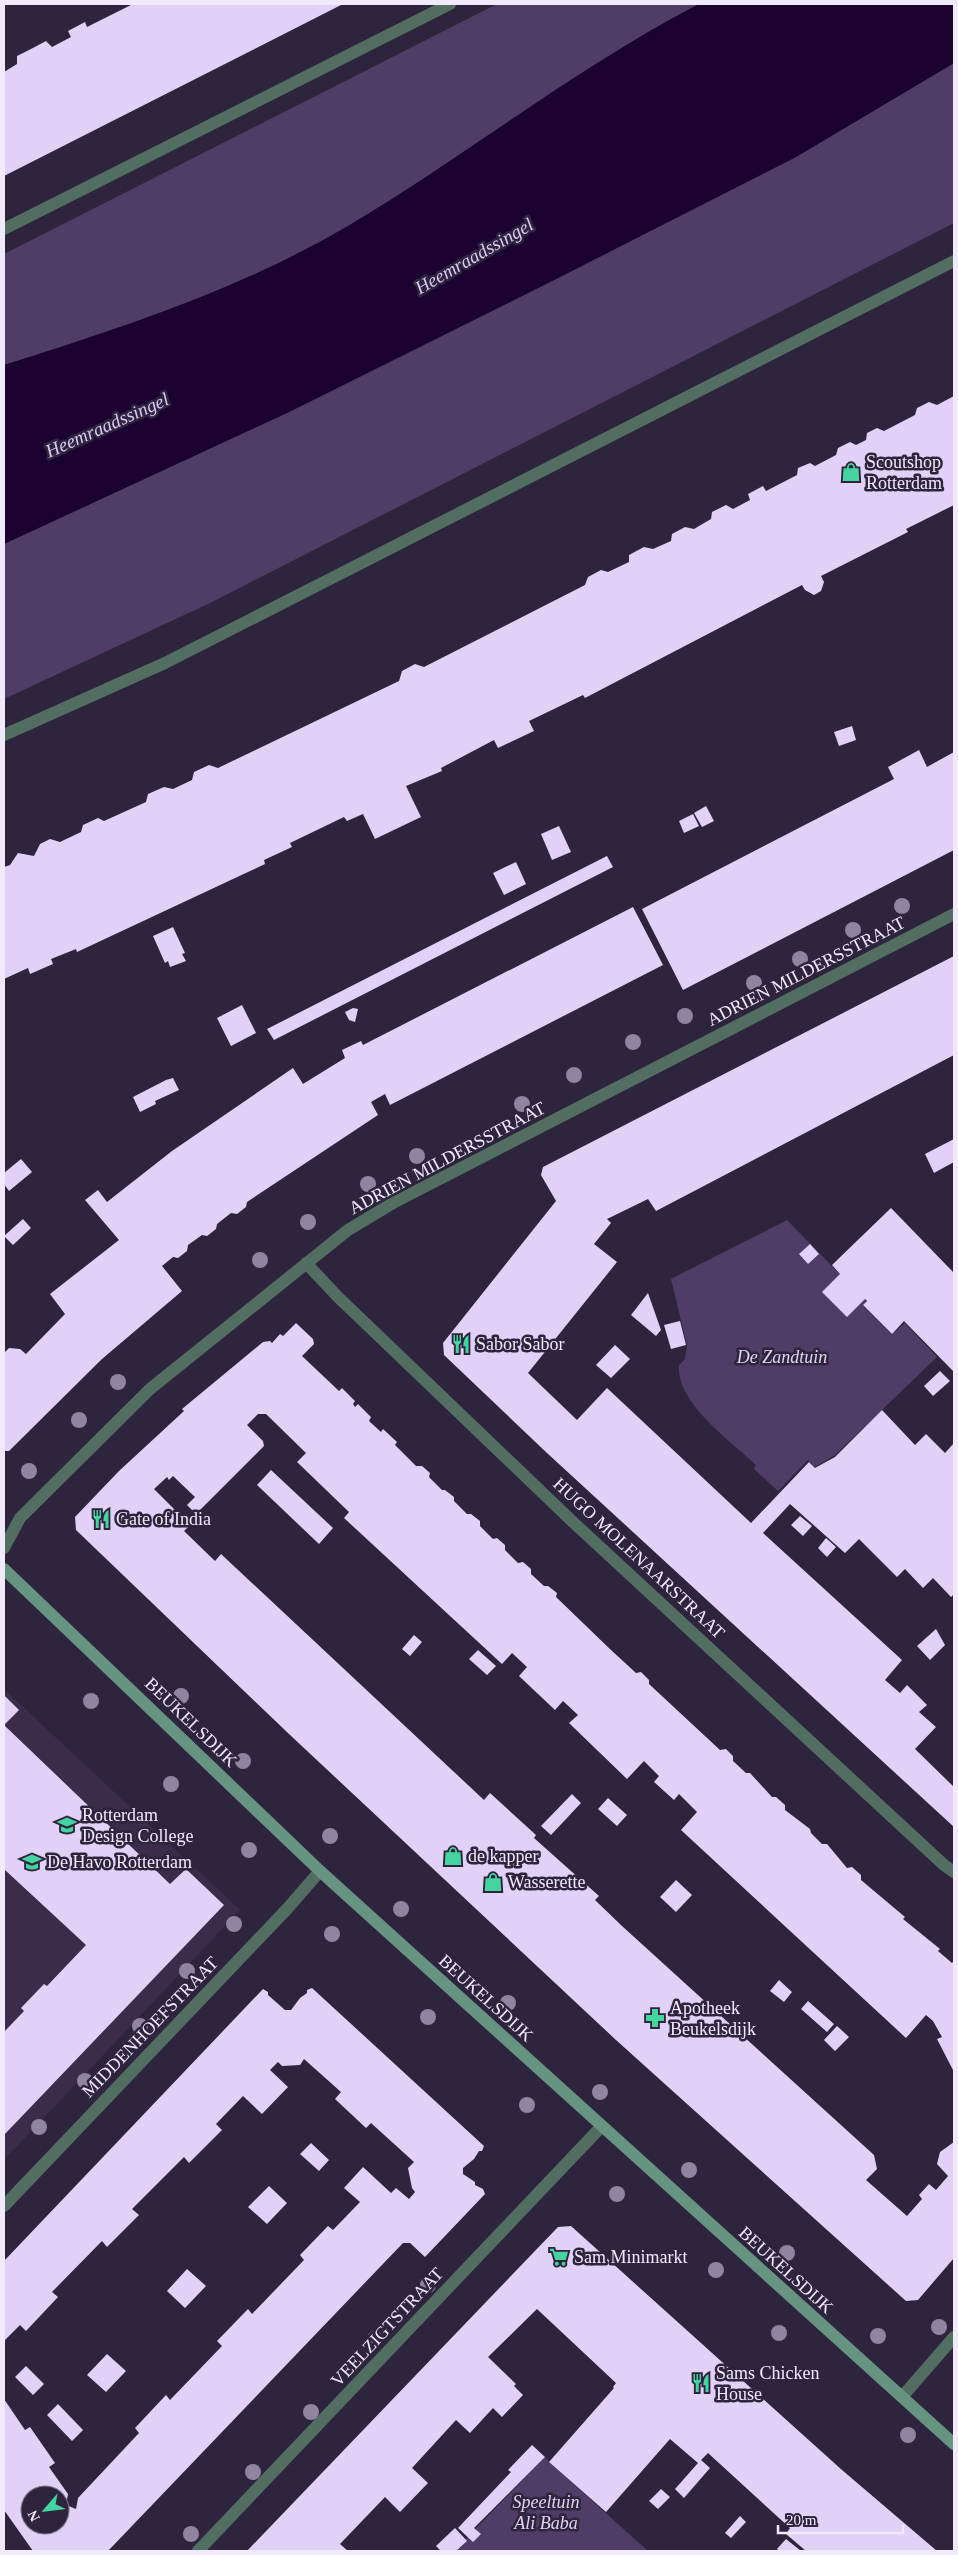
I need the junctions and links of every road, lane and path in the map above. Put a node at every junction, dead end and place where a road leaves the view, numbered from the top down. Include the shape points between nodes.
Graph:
1 (450, 4) edge
2 (4, 229) edge
3 (954, 260) edge
4 (4, 735) edge
5 (954, 914) edge
6 (306, 1263) junction
7 (4, 1548) edge
8 (4, 1568) edge
9 (320, 1871) junction
10 (954, 1872) edge
11 (601, 2126) junction
12 (4, 2206) edge
13 (954, 2337) edge
14 (902, 2397) junction
15 (954, 2444) edge
16 (198, 2551) edge

1 - 2 street
3 - 4 street via 174,659
5 - 6 street, ADRIEN MILDERSSTRAAT via 393,1203 348,1230
6 - 7 street, ADRIEN MILDERSSTRAAT via 150,1389 20,1518
6 - 10 street, HUGO MOLENAARSTRAAT via 574,1523
8 - 9 main road, BEUKELSDIJK
9 - 11 main road, BEUKELSDIJK
9 - 12 street, MIDDENHOEFSTRAAT
11 - 14 main road, BEUKELSDIJK
11 - 16 street, VEELZIGTSTRAAT
13 - 14 street
14 - 15 main road, BEUKELSDIJK

